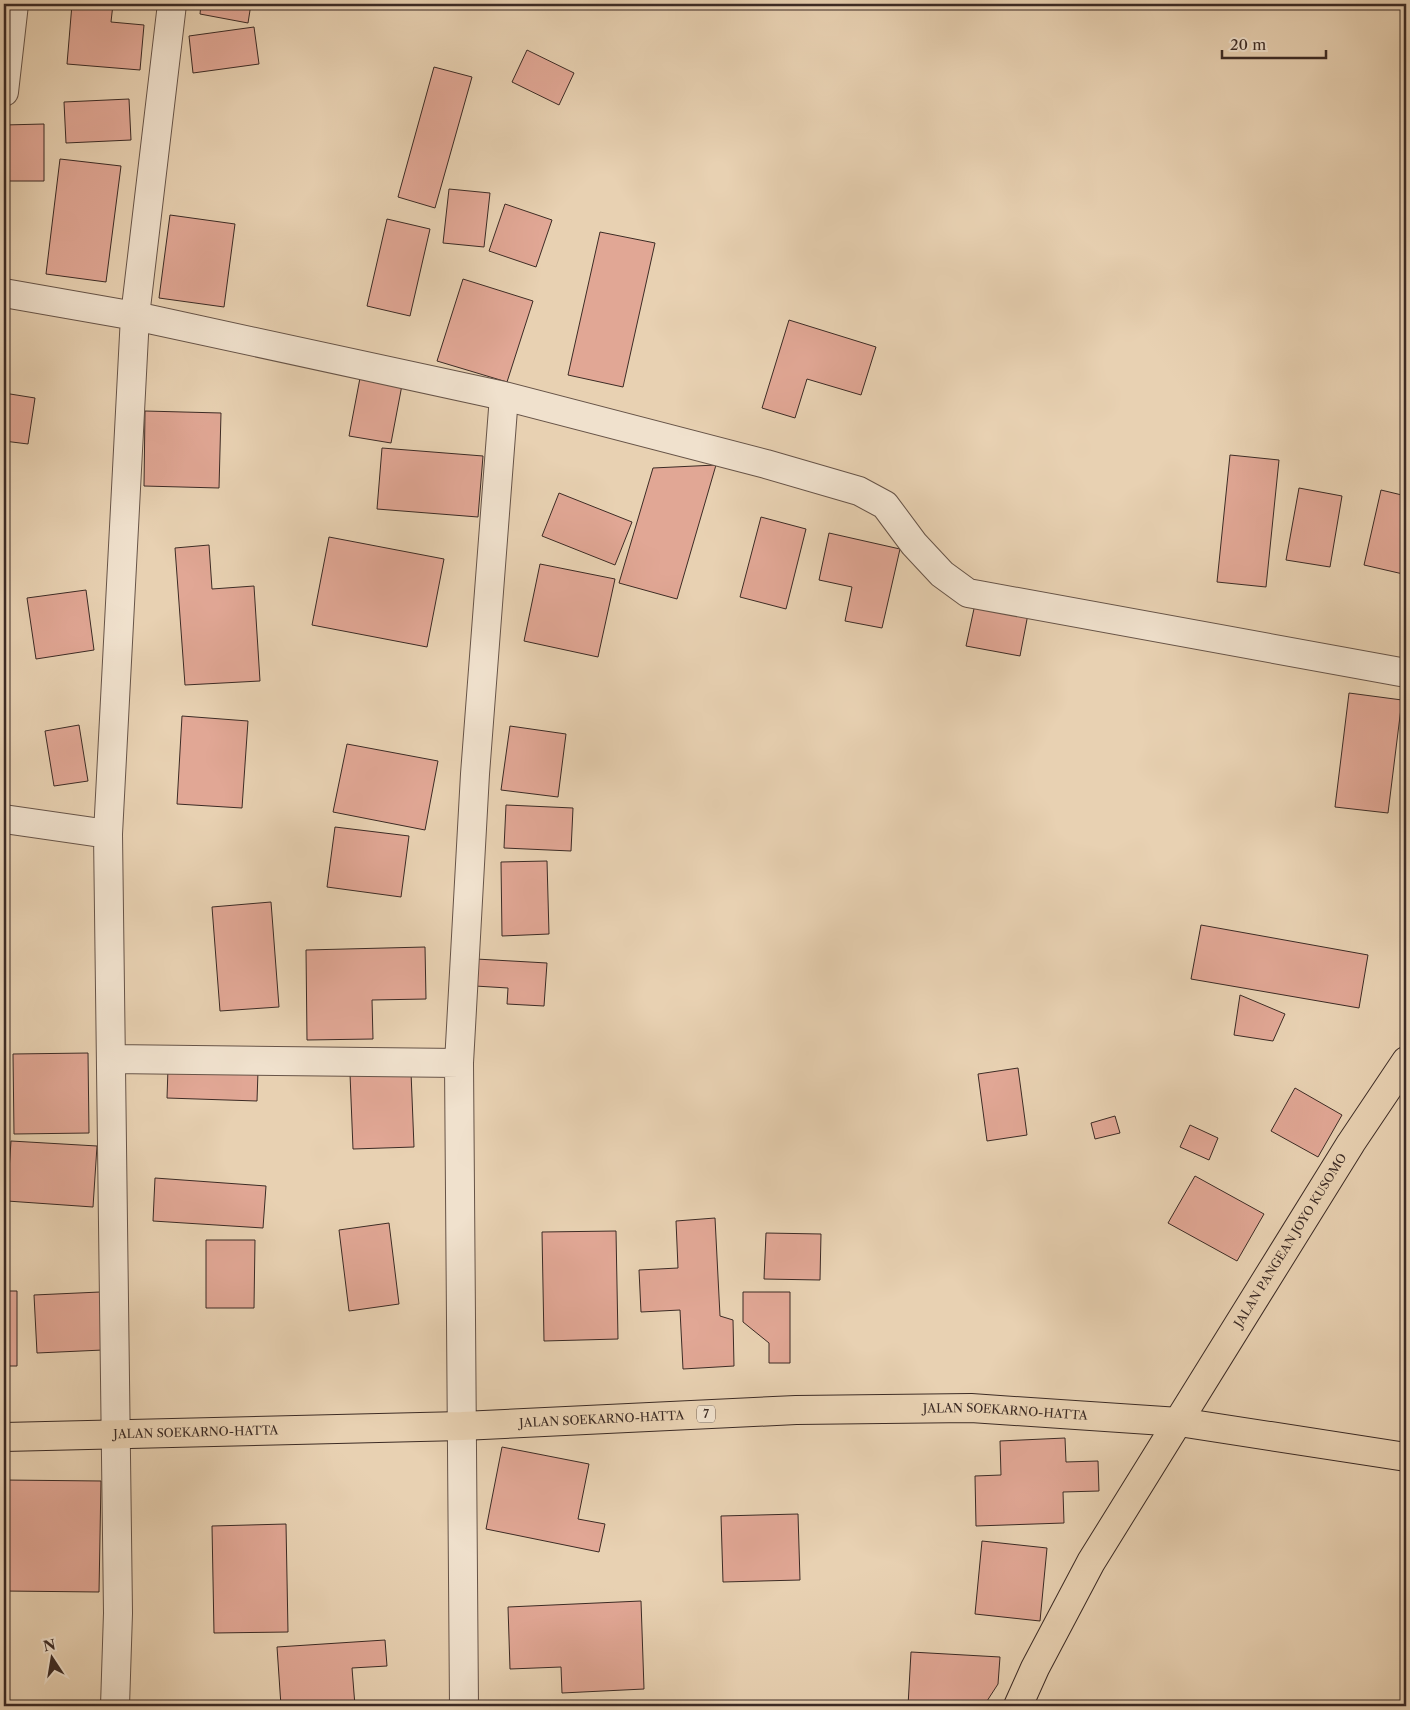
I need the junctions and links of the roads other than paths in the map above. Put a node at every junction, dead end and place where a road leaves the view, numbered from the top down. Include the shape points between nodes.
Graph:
1 (14, 4) edge
2 (172, 4) edge
3 (4, 92) edge
4 (4, 293) edge
5 (135, 316) junction
6 (504, 396) junction
7 (1406, 673) edge
8 (4, 819) edge
9 (108, 834) junction
10 (112, 1059) junction
11 (1406, 1061) edge
12 (459, 1063) junction
13 (1179, 1422) junction
14 (462, 1426) junction
15 (116, 1435) junction
16 (4, 1437) edge
17 (1406, 1457) edge
18 (115, 1706) edge
19 (464, 1706) edge
20 (1018, 1706) edge

1 - 3 street
2 - 5 street
4 - 5 street
5 - 6 street
5 - 9 street
6 - 7 street via 859,490 885,505 942,574 968,593
6 - 12 street via 475,774
8 - 9 street
9 - 10 street
10 - 12 street
10 - 15 street
11 - 13 main road, JALAN PANGEAN JOYO KUSOMO via 1351,1143
12 - 14 street
13 - 14 main road, JALAN SOEKARNO-HATTA / 7 via 961,1408 796,1410
13 - 17 main road, JALAN SOEKARNO-HATTA / 7
13 - 20 main road, JALAN PANGEAN JOYO KUSOMO via 1090,1562
14 - 15 main road, JALAN SOEKARNO-HATTA / 7
14 - 19 street
15 - 16 main road, JALAN SOEKARNO-HATTA / 7
15 - 18 street via 118,1614

